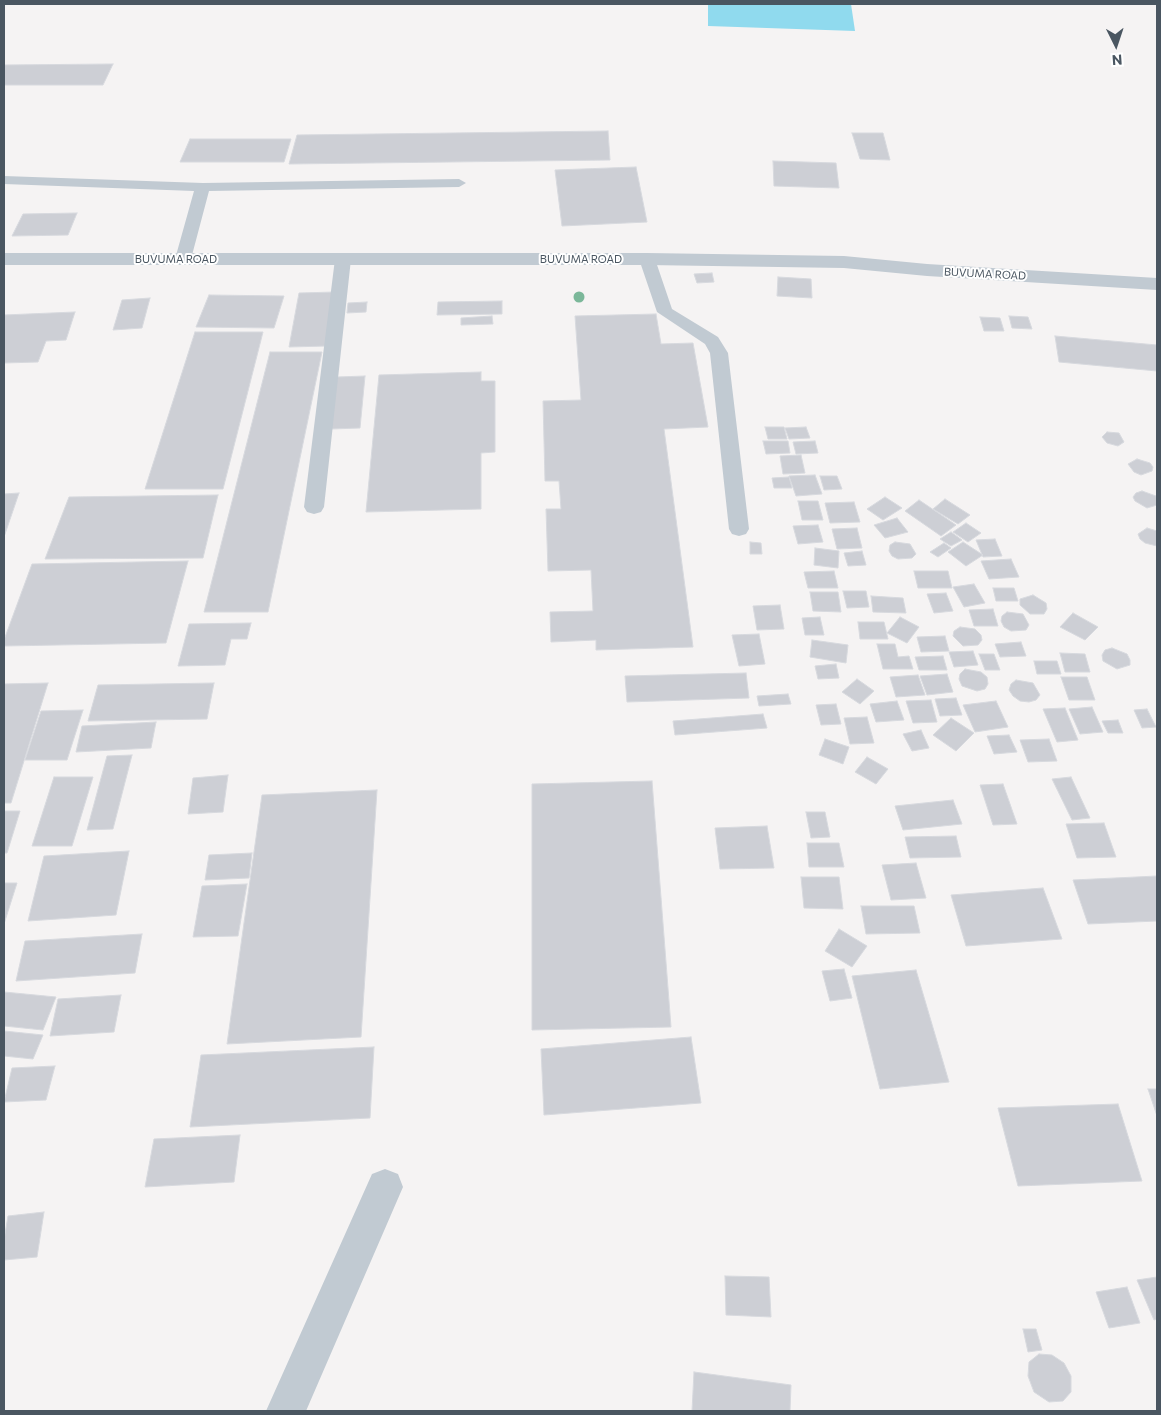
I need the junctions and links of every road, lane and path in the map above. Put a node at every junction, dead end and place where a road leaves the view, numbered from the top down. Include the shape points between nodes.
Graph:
1 (4, 180) edge
2 (459, 183) dead end
3 (203, 187) junction
4 (4, 259) edge
5 (183, 259) junction
6 (342, 259) junction
7 (646, 259) junction
8 (1157, 284) edge
9 (314, 507) dead end
10 (739, 529) dead end
11 (385, 1186) dead end
12 (286, 1411) edge

1 - 3 lane
2 - 3 lane
3 - 5 lane
4 - 5 street, BUVUMA ROAD
5 - 6 street, BUVUMA ROAD
6 - 7 street, BUVUMA ROAD
6 - 9 lane
7 - 8 street, BUVUMA ROAD via 844,262
7 - 10 lane via 666,312 712,341 719,353
11 - 12 street

